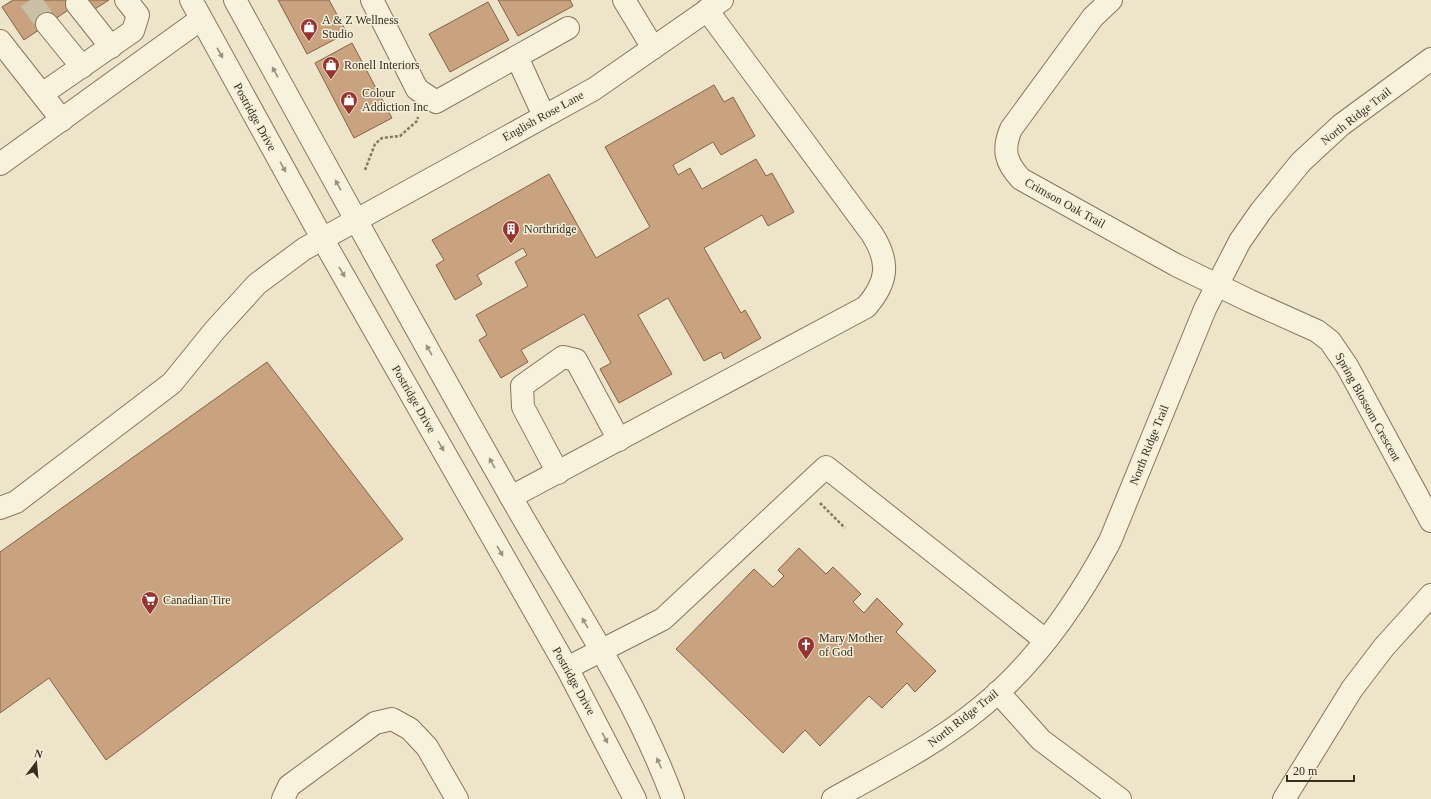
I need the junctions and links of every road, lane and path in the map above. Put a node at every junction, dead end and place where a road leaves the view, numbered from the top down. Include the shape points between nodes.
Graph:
1 (126, 0) edge
2 (235, 0) edge
3 (372, 0) edge
4 (624, 0) edge
5 (1111, 0) edge
6 (77, 4) dead end
7 (714, 5) edge
8 (196, 10) edge
9 (47, 24) tunnel mouth
10 (568, 28) dead end
11 (0, 41) edge
12 (110, 47) junction
13 (653, 48) junction
14 (517, 57) junction
15 (1431, 59) edge
16 (82, 67) junction
17 (42, 94) junction
18 (427, 96) junction
19 (544, 116) junction
20 (62, 120) junction
21 (0, 164) edge
22 (365, 170) dead end
23 (357, 219) junction
24 (322, 238) junction
25 (1217, 285) junction
26 (619, 440) junction
27 (558, 473) junction
28 (804, 488) junction
29 (511, 497) junction
30 (0, 508) edge
31 (1431, 521) edge
32 (845, 528) dead end
33 (1431, 594) edge
34 (1045, 640) junction
35 (601, 650) junction
36 (568, 668) junction
37 (998, 692) junction
38 (284, 799) edge
39 (457, 799) edge
40 (635, 799) edge
41 (673, 799) edge
42 (833, 799) edge
43 (1120, 799) edge
44 (1284, 799) edge

1 - 12 street via 138,15 133,31
23 -> 2 street
3 - 18 street via 417,89
4 - 13 street
5 - 25 street, Crimson Oak Trail via 1093,18 1011,129 1006,142 1007,156 1012,169 1022,179 1176,265
6 - 12 street
7 - 13 street, English Rose Lane
7 - 26 street via 881,248 885,264 883,280 876,295 866,307
8 - 20 street
8 -> 24 street, Postridge Drive
9 - 16 street
10 - 14 street
11 - 17 street
12 - 16 street
13 - 19 street, English Rose Lane via 594,88
14 - 18 street via 436,102
14 - 19 street
15 - 25 street, North Ridge Trail via 1341,125 1301,162 1240,241
16 - 17 street
17 - 20 street
18 - 22 path via 417,121 400,136 382,138 375,144
19 - 23 street, English Rose Lane
20 - 21 street
23 - 24 street, English Rose Lane
29 -> 23 street
24 - 30 street, English Rose Lane via 257,284 172,383 16,502
24 -> 36 street, Postridge Drive
25 - 31 street, Spring Blossom Crescent via 1317,331 1330,342 1347,366
25 - 34 street, North Ridge Trail via 1205,308 1110,541 1069,609
26 - 27 street
26 - 27 street via 576,360 563,357 522,386 523,407
27 - 29 street
28 - 32 path
28 - 34 street via 826,467
28 - 35 street via 663,618
35 -> 29 street
33 - 44 street via 1384,647 1352,689
34 - 37 street, North Ridge Trail
35 - 36 street
41 -> 35 street via 628,697
36 -> 40 street, Postridge Drive
37 - 42 street, North Ridge Trail via 922,750
37 - 43 street via 1041,740
38 - 39 street via 289,786 375,724 392,719 410,728 427,747

